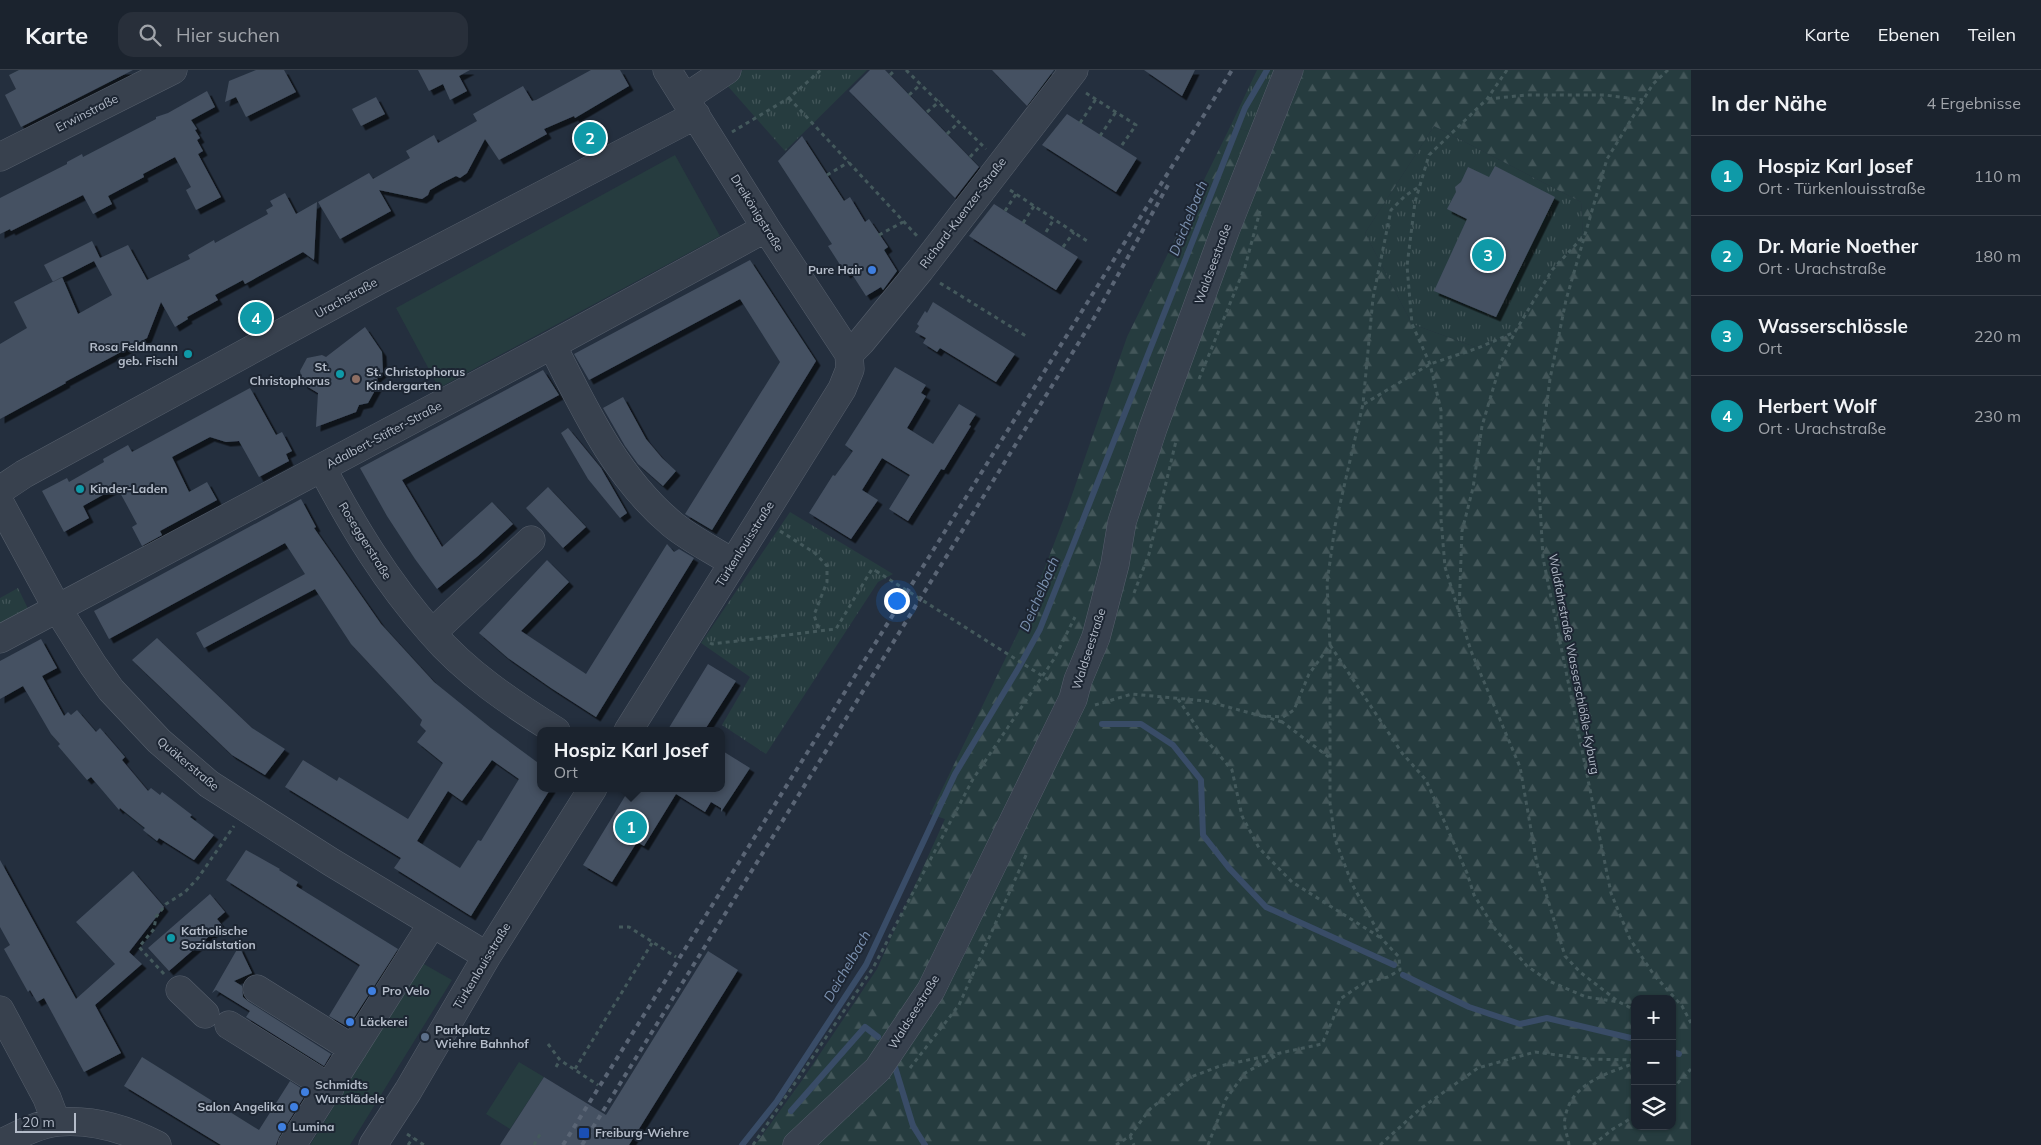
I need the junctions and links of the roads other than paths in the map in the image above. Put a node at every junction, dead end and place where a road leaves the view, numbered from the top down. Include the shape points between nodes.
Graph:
1 (173, 70) edge
2 (667, 70) edge
3 (727, 70) edge
4 (1289, 70) edge
5 (1070, 75) edge
6 (691, 106) junction
7 (0, 157) edge
8 (766, 228) junction
9 (552, 345) junction
10 (849, 354) junction
11 (322, 468) junction
12 (0, 490) edge
13 (0, 503) edge
14 (531, 540) dead end
15 (733, 562) junction
16 (57, 608) junction
17 (432, 634) junction
18 (0, 639) edge
19 (550, 727) edge
20 (630, 727) edge
21 (590, 792) edge
22 (432, 924) junction
23 (487, 956) junction
24 (257, 988) dead end
25 (180, 990) road end
26 (0, 1010) edge
27 (354, 1049) junction
28 (330, 1088) junction
29 (56, 1122) junction
30 (0, 1144) edge
31 (157, 1145) edge
32 (292, 1145) edge
33 (373, 1145) edge
34 (797, 1145) edge

1 - 7 street, Erwinstraße
2 - 6 street, Dreikönigstraße
3 - 6 street, Urachstraße
4 - 34 street, Waldseestraße via 1224,231 1153,428 1122,522 1096,637 1073,699 930,990 878,1069
5 - 10 street, Richard-Kuenzer-Straße via 926,261
6 - 8 street, Dreikönigstraße
6 - 12 street, Urachstraße
8 - 9 street, Adalbert-Stifter-Straße
8 - 10 street, Dreikönigstraße
9 - 11 street, Adalbert-Stifter-Straße
9 - 15 street via 594,428 619,467 673,525
10 - 15 street, Türkenlouisstraße via 850,369 842,389
11 - 16 street, Adalbert-Stifter-Straße
11 - 17 street, Roseggerstraße via 380,568
13 - 16 street, Quäkerstraße
14 - 17 street
15 - 20 street, Türkenlouisstraße
16 - 18 street, Adalbert-Stifter-Straße
16 - 22 street, Quäkerstraße via 111,690 159,741 209,784
17 - 19 street, Roseggerstraße via 493,689
21 - 23 street, Türkenlouisstraße
22 - 23 street, Quäkerstraße
22 - 27 street
23 - 33 street, Türkenlouisstraße
24 - 27 street
25 - 28 street via 217,1020
26 - 29 street via 47,1098
27 - 28 street
28 - 32 street
29 - 30 street
29 - 31 street via 90,1122 131,1131

